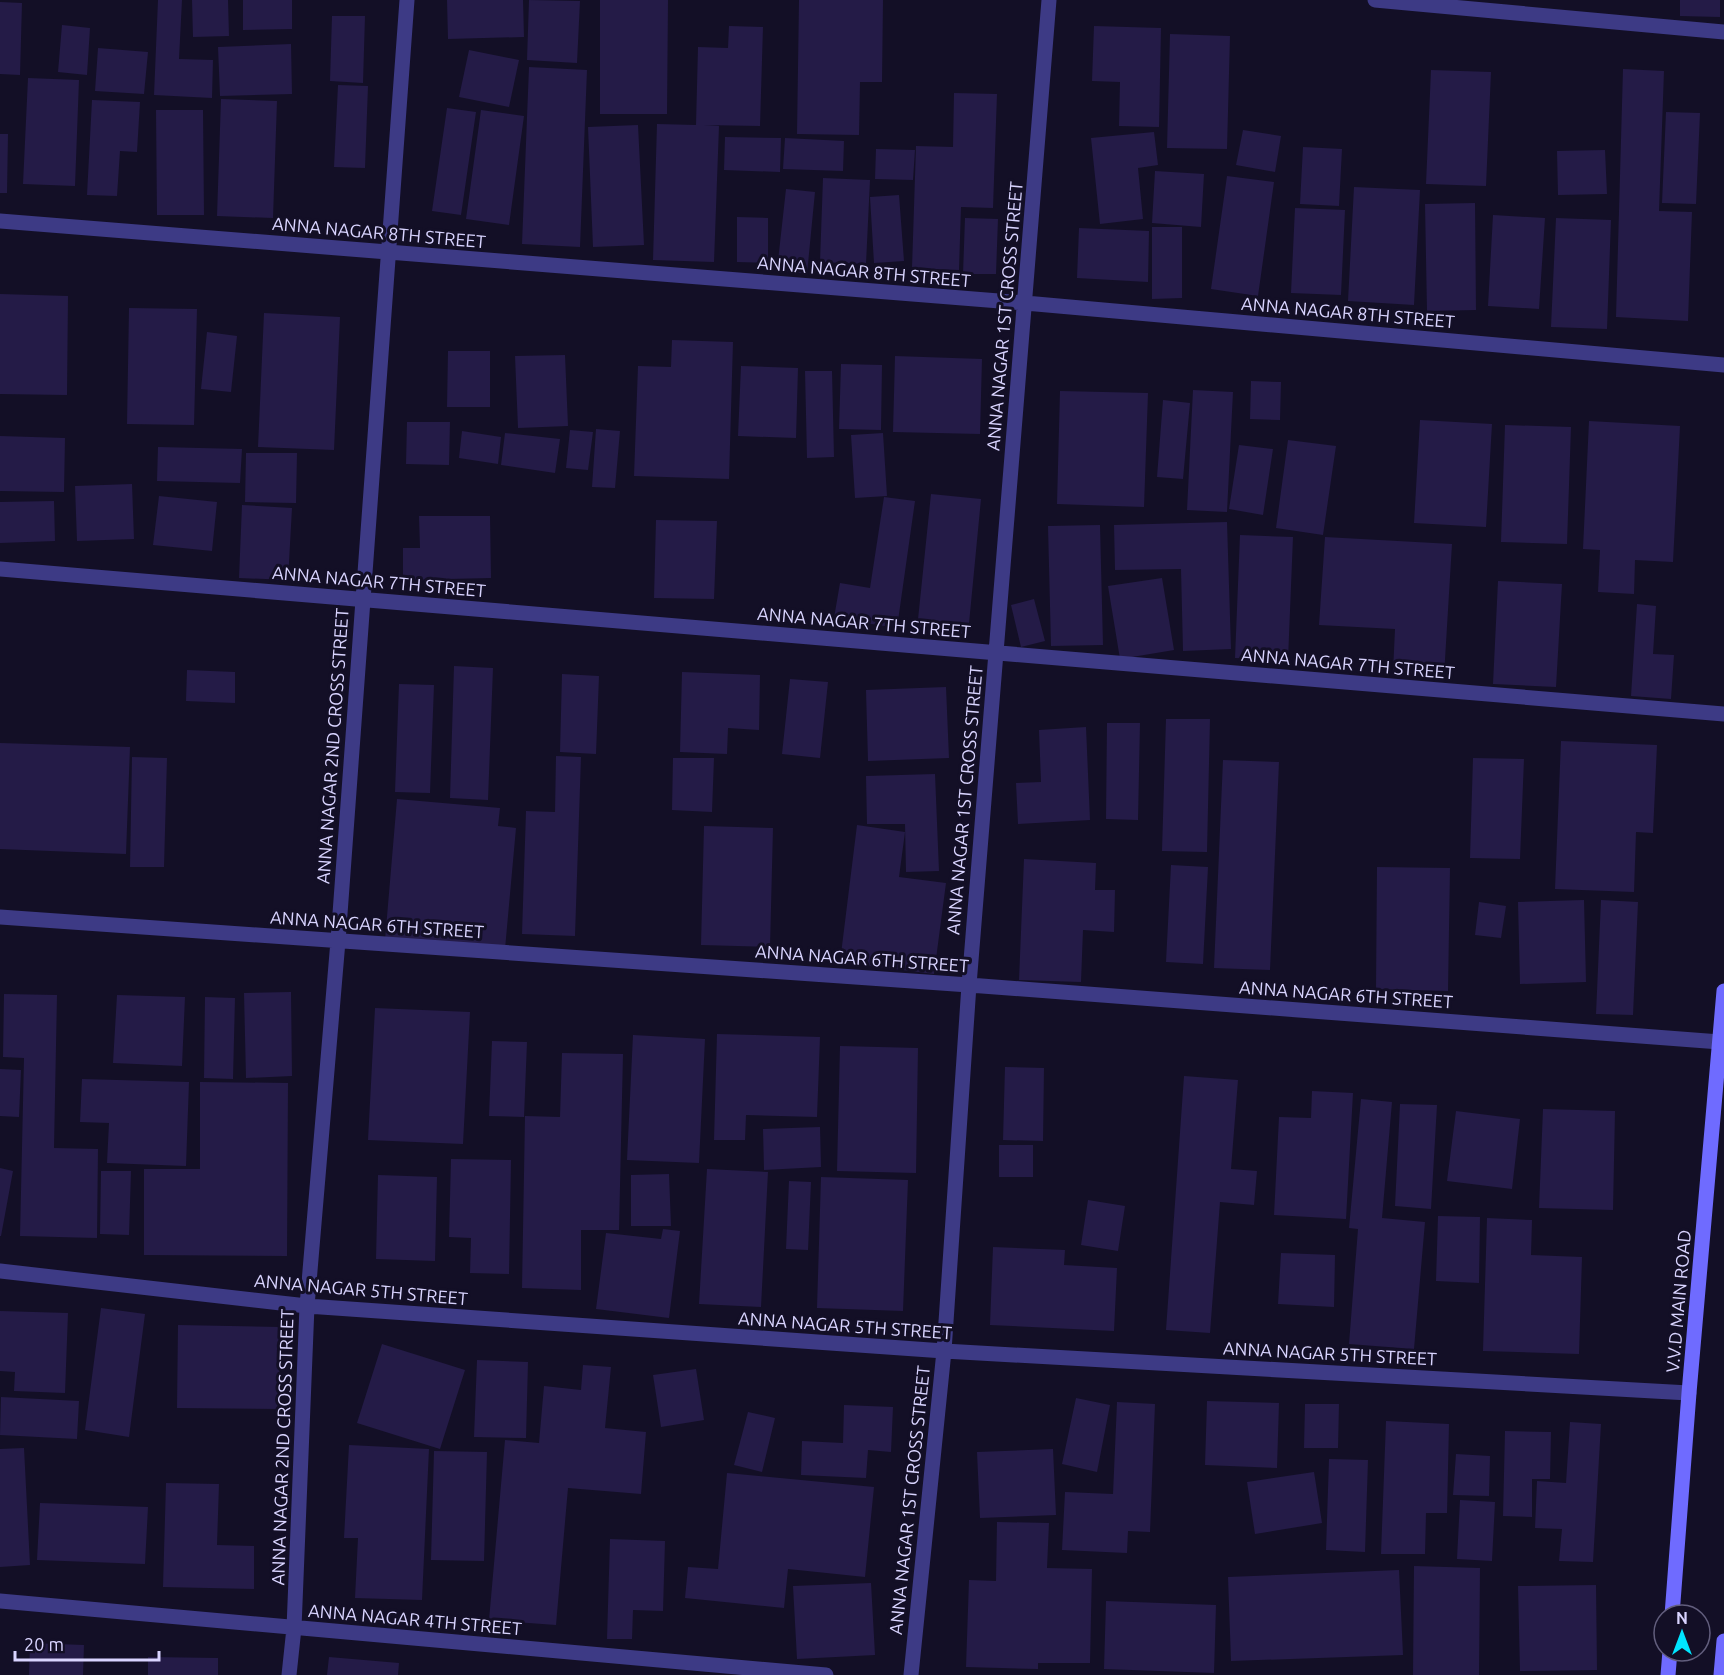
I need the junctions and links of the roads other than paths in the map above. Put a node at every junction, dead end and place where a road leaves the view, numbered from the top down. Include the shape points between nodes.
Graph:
1 (407, 0) edge
2 (1049, 0) edge
3 (1375, 0) edge
4 (1724, 32) edge
5 (0, 221) edge
6 (388, 252) junction
7 (1025, 303) junction
8 (1724, 365) edge
9 (0, 569) edge
10 (363, 599) junction
11 (996, 652) junction
12 (1724, 714) edge
13 (0, 917) edge
14 (338, 941) junction
15 (969, 985) junction
16 (1724, 991) edge
17 (1720, 1042) junction
18 (0, 1271) edge
19 (307, 1306) junction
20 (944, 1351) junction
21 (1689, 1393) junction
22 (0, 1601) edge
23 (1673, 1603) edge
24 (294, 1628) junction
25 (1724, 1641) edge
26 (289, 1675) edge
27 (826, 1675) edge
28 (911, 1675) edge
29 (1721, 1675) edge

1 - 6 street, ANNA NAGAR 2ND CROSS STREET
2 - 7 street, ANNA NAGAR 1ST CROSS STREET
3 - 4 street
5 - 6 street, ANNA NAGAR 8TH STREET
6 - 7 street, ANNA NAGAR 8TH STREET
6 - 10 street, ANNA NAGAR 2ND CROSS STREET
7 - 8 street, ANNA NAGAR 8TH STREET
7 - 11 street, ANNA NAGAR 1ST CROSS STREET
9 - 10 street, ANNA NAGAR 7TH STREET
10 - 11 street, ANNA NAGAR 7TH STREET
10 - 14 street, ANNA NAGAR 2ND CROSS STREET
11 - 12 street, ANNA NAGAR 7TH STREET
11 - 15 street, ANNA NAGAR 1ST CROSS STREET
13 - 14 street, ANNA NAGAR 6TH STREET
14 - 15 street, ANNA NAGAR 6TH STREET
14 - 19 street, ANNA NAGAR 2ND CROSS STREET
15 - 17 street, ANNA NAGAR 6TH STREET
15 - 20 street, ANNA NAGAR 1ST CROSS STREET
16 - 17 main road, V.V.D MAIN ROAD
17 - 21 main road, V.V.D MAIN ROAD
18 - 19 street, ANNA NAGAR 5TH STREET
19 - 20 street, ANNA NAGAR 5TH STREET
19 - 24 street, ANNA NAGAR 2ND CROSS STREET
20 - 21 street, ANNA NAGAR 5TH STREET
20 - 28 street, ANNA NAGAR 1ST CROSS STREET
21 - 23 main road, V.V.D MAIN ROAD
22 - 24 street, ANNA NAGAR 4TH STREET
24 - 26 street, ANNA NAGAR 2ND CROSS STREET
24 - 27 street, ANNA NAGAR 4TH STREET
25 - 29 main road

